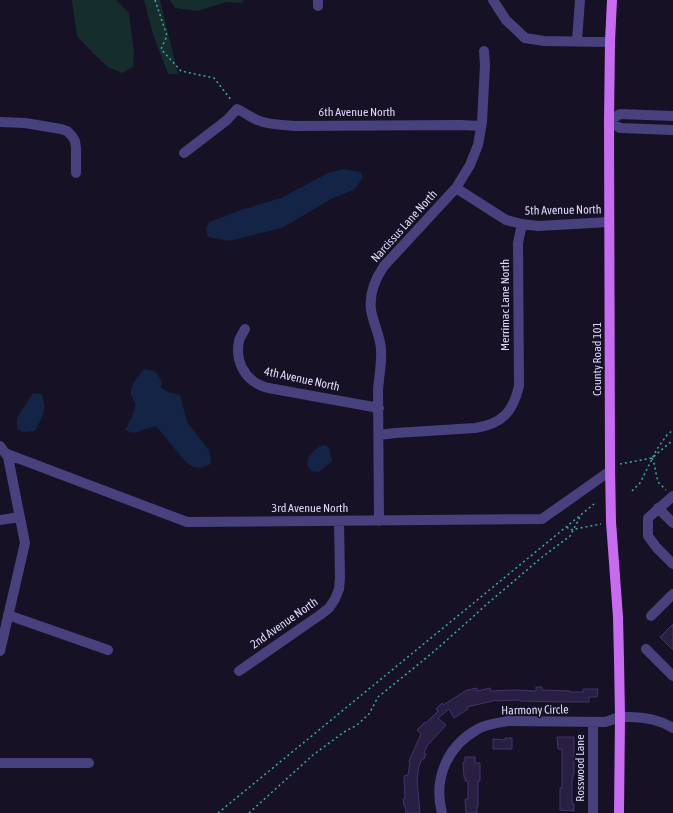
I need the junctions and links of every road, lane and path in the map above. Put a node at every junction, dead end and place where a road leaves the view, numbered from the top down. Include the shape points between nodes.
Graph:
1 (155, 0) edge
2 (493, 0) edge
3 (580, 0) edge
4 (612, 0) edge
5 (577, 42) junction
6 (610, 42) junction
7 (484, 51) dead end
8 (237, 109) junction
9 (673, 116) edge
10 (609, 121) junction
11 (0, 122) edge
12 (481, 126) junction
13 (673, 130) edge
14 (184, 153) dead end
15 (76, 173) dead end
16 (456, 188) junction
17 (609, 222) junction
18 (522, 224) junction
19 (245, 329) dead end
20 (379, 408) junction
21 (673, 430) edge
22 (379, 435) junction
23 (673, 440) edge
24 (0, 446) edge
25 (7, 454) junction
26 (652, 458) junction
27 (620, 464) dead end
28 (610, 471) junction
29 (632, 491) dead end
30 (672, 497) edge
31 (594, 504) dead end
32 (658, 508) junction
33 (580, 516) junction
34 (20, 517) junction
35 (0, 520) edge
36 (339, 521) junction
37 (379, 521) junction
38 (673, 523) edge
39 (601, 524) dead end
40 (567, 527) junction
41 (573, 529) junction
42 (673, 564) edge
43 (673, 594) edge
44 (8, 615) junction
45 (651, 616) dead end
46 (646, 649) dead end
47 (108, 650) dead end
48 (0, 651) edge
49 (239, 670) dead end
50 (673, 676) edge
51 (620, 717) junction
52 (593, 723) junction
53 (673, 728) edge
54 (89, 763) dead end
55 (0, 764) edge
56 (218, 813) edge
57 (249, 813) edge
58 (442, 813) edge
59 (593, 813) edge
60 (619, 813) edge

1 - 8 path via 168,36 160,49 181,71 214,78
2 - 5 street via 506,20 525,38
3 - 5 street
4 - 6 main road, County Road 101
5 - 6 street
6 - 10 main road, County Road 101
7 - 12 street, Narcissus Lane North
8 - 12 street, 6th Avenue North via 269,124 295,126
8 - 14 street via 227,120
9 - 10 street via 620,114
10 - 13 street via 620,128
10 - 17 main road, County Road 101
11 - 15 street via 25,123 67,131 75,141
12 - 16 street, Narcissus Lane North via 478,145 470,165
16 - 18 street, 5th Avenue North via 506,220
16 - 20 street, Narcissus Lane North via 384,266 372,287 371,310 381,349 378,378
17 - 18 street, 5th Avenue North via 538,226
17 - 28 main road, County Road 101
18 - 22 street, Merrimac Lane North via 518,243 519,386 512,406 497,422 486,427
19 - 20 street, 4th Avenue North via 238,352 240,362 244,373 263,387
20 - 22 street, Narcissus Lane North
21 - 26 path
22 - 37 street, Narcissus Lane North
23 - 26 path
24 - 25 street
25 - 34 street
25 - 36 street, 3rd Avenue North via 187,522
26 - 27 path
26 - 29 path via 640,483
26 - 30 path via 659,482
28 - 37 street, 3rd Avenue North via 542,519
28 - 51 main road, County Road 101 via 618,617
30 - 32 street
31 - 33 path
32 - 38 street
32 - 42 street via 648,518 648,536
33 - 40 path
33 - 41 path
34 - 35 street
34 - 44 street via 25,544
36 - 37 street, 3rd Avenue North
36 - 49 street, 2nd Avenue North via 339,589 329,608
39 - 41 path
40 - 41 path
40 - 56 path
41 - 57 path via 570,536 378,697 369,714 357,725 313,755
43 - 45 street
44 - 47 street
44 - 48 street
46 - 50 street
51 - 52 street, Harmony Circle via 607,722
51 - 53 street, Harmony Circle via 643,717
51 - 60 main road, County Road 101
52 - 58 street, Harmony Circle via 508,721 479,728 467,736 447,759 441,773 439,788
52 - 59 street, Rosswood Lane
54 - 55 street

